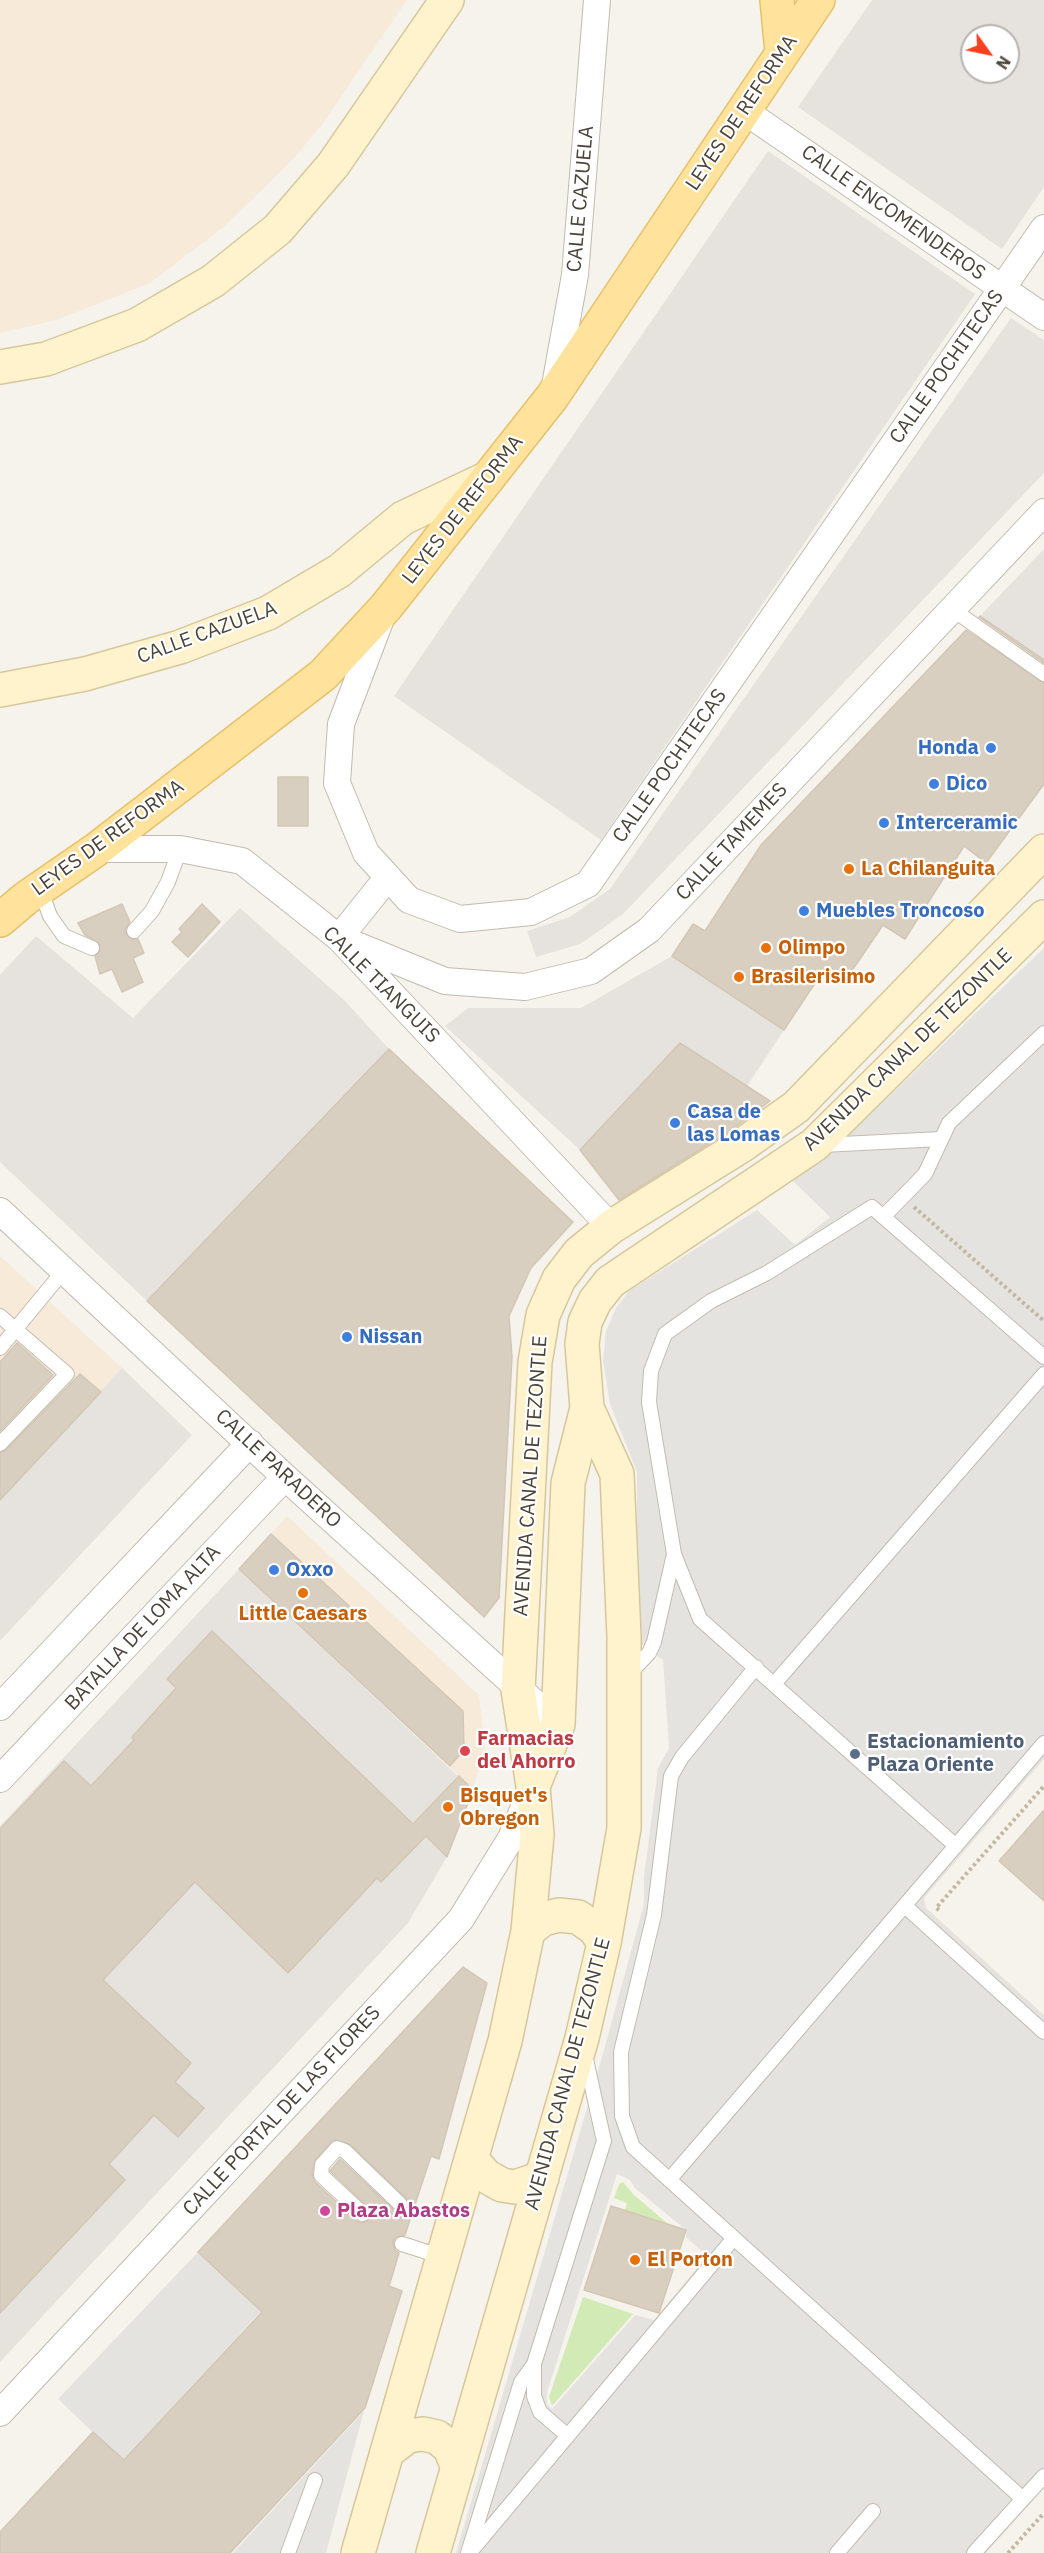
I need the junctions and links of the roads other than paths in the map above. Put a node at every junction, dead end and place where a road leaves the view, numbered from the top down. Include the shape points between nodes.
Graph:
1 (447, 0) edge
2 (597, 0) edge
3 (777, 0) edge
4 (818, 0) edge
5 (782, 52) junction
6 (743, 110) junction
7 (1044, 228) edge
8 (1002, 288) junction
9 (1044, 317) edge
10 (0, 367) edge
11 (552, 397) junction
12 (488, 478) junction
13 (1044, 512) edge
14 (386, 607) junction
15 (952, 609) junction
16 (1044, 674) edge
17 (0, 690) edge
18 (97, 849) junction
19 (180, 849) junction
20 (1041, 857) edge
21 (388, 877) junction
22 (22, 894) edge
23 (1044, 917) edge
24 (0, 920) edge
25 (134, 931) dead end
26 (339, 938) junction
27 (92, 948) dead end
28 (1044, 1033) edge
29 (941, 1139) junction
30 (814, 1145) junction
31 (0, 1211) edge
32 (884, 1217) junction
33 (611, 1227) junction
34 (65, 1269) junction
35 (0, 1316) edge
36 (16, 1331) junction
37 (0, 1348) edge
38 (1044, 1357) edge
39 (1044, 1374) edge
40 (588, 1408) junction
41 (250, 1443) junction
42 (0, 1444) edge
43 (285, 1477) junction
44 (674, 1554) junction
45 (756, 1667) junction
46 (624, 1680) junction
47 (774, 1684) junction
48 (518, 1690) junction
49 (0, 1707) edge
50 (558, 1724) junction
51 (1044, 1743) edge
52 (0, 1779) edge
53 (533, 1786) junction
54 (956, 1846) junction
55 (905, 1906) junction
56 (528, 1931) junction
57 (604, 1943) junction
58 (1044, 2032) edge
59 (582, 2038) junction
60 (471, 2159) junction
61 (542, 2178) junction
62 (669, 2180) junction
63 (400, 2204) dead end
64 (363, 2214) dead end
65 (734, 2238) junction
66 (402, 2244) dead end
67 (444, 2257) junction
68 (534, 2364) junction
69 (0, 2414) edge
70 (568, 2436) junction
71 (388, 2451) junction
72 (458, 2468) junction
73 (1044, 2476) edge
74 (315, 2480) dead end
75 (1023, 2499) junction
76 (873, 2511) dead end
77 (288, 2553) edge
78 (358, 2553) edge
79 (433, 2553) edge
80 (469, 2553) edge
81 (837, 2553) edge
82 (974, 2553) edge

1 - 10 main road via 333,165 278,229 213,281 137,324 46,359
2 - 11 street, CALLE CAZUELA via 575,275
3 - 5 main road
4 - 5 main road, LEYES DE REFORMA
5 - 6 main road, LEYES DE REFORMA
6 - 8 street, CALLE ENCOMENDEROS
6 - 11 main road, LEYES DE REFORMA
7 - 8 street, CALLE POCHITECAS
8 - 9 street, CALLE ENCOMENDEROS
8 - 21 street, CALLE POCHITECAS via 588,884 531,912 460,919 409,900
11 - 12 main road, LEYES DE REFORMA
12 - 14 main road, LEYES DE REFORMA
12 - 17 main road, CALLE CAZUELA via 403,518 339,571 268,613 180,647 106,668
13 - 15 street, CALLE TAMEMES
14 - 18 main road, LEYES DE REFORMA via 323,675
14 - 21 street, CALLE POCHITECAS via 341,724 337,783 366,853
15 - 16 lane
15 - 26 street, CALLE TAMEMES via 649,930 591,971 525,987 445,981
18 - 19 street, CALLE TIANGUIS
18 - 22 main road, LEYES DE REFORMA
19 - 25 lane via 152,911
19 - 26 street, CALLE TIANGUIS via 242,861
20 - 33 main road, AVENIDA CANAL DE TEZONTLE via 795,1107 741,1146
21 - 26 street
22 - 24 main road, LEYES DE REFORMA
22 - 27 lane via 50,916 64,936
23 - 30 main road, AVENIDA CANAL DE TEZONTLE
26 - 33 street, CALLE TIANGUIS
28 - 29 lane via 949,1123
29 - 30 lane
29 - 32 lane via 925,1174
30 - 40 main road, AVENIDA CANAL DE TEZONTLE via 610,1281 585,1322 582,1344
31 - 34 street, CALLE PARADERO
32 - 38 lane
32 - 44 lane via 872,1207 766,1273 711,1301 665,1334 651,1371 649,1402
33 - 48 main road, AVENIDA CANAL DE TEZONTLE via 579,1253 559,1279 543,1315 535,1362
34 - 36 lane
34 - 41 street, CALLE PARADERO
35 - 36 lane
36 - 37 lane
36 - 42 lane via 67,1374
39 - 47 lane
40 - 46 main road, AVENIDA CANAL DE TEZONTLE via 617,1474
40 - 50 main road, AVENIDA CANAL DE TEZONTLE via 568,1483
41 - 43 street, CALLE PARADERO
41 - 49 street
43 - 48 street, CALLE PARADERO
43 - 52 street, BATALLA DE LOMA ALTA
44 - 45 lane via 700,1619
44 - 46 lane via 654,1642
45 - 47 lane
45 - 62 lane via 682,1757 671,1776 654,1915 621,2052 622,2116 633,2147
46 - 57 main road, AVENIDA CANAL DE TEZONTLE via 624,1828
47 - 54 lane
48 - 50 street, CALLE PARADERO
48 - 53 main road, AVENIDA CANAL DE TEZONTLE
50 - 53 main road, AVENIDA CANAL DE TEZONTLE
51 - 54 lane
53 - 56 main road, AVENIDA CANAL DE TEZONTLE via 537,1835
53 - 69 street, CALLE PORTAL DE LAS FLORES via 511,1838 461,1919
54 - 55 lane
55 - 58 lane
55 - 62 lane
56 - 57 main road via 543,1919 559,1915 578,1917 595,1929
56 - 60 main road, AVENIDA CANAL DE TEZONTLE via 505,2041
57 - 59 main road, AVENIDA CANAL DE TEZONTLE
59 - 61 main road, AVENIDA CANAL DE TEZONTLE
59 - 68 lane via 604,2141
60 - 61 main road via 486,2176 502,2185 514,2187
60 - 67 main road, AVENIDA CANAL DE TEZONTLE
61 - 72 main road, AVENIDA CANAL DE TEZONTLE
62 - 65 lane
63 - 64 lane via 345,2151 337,2148 322,2165 321,2175
65 - 70 lane
65 - 75 lane
66 - 67 lane
67 - 71 main road, AVENIDA CANAL DE TEZONTLE
68 - 70 lane via 534,2396 540,2412
68 - 80 lane via 521,2382
70 - 80 lane
71 - 72 main road via 408,2436 437,2437 450,2448
71 - 78 main road, AVENIDA CANAL DE TEZONTLE
72 - 79 main road, AVENIDA CANAL DE TEZONTLE
73 - 75 lane
74 - 77 lane
75 - 82 lane
76 - 81 lane

